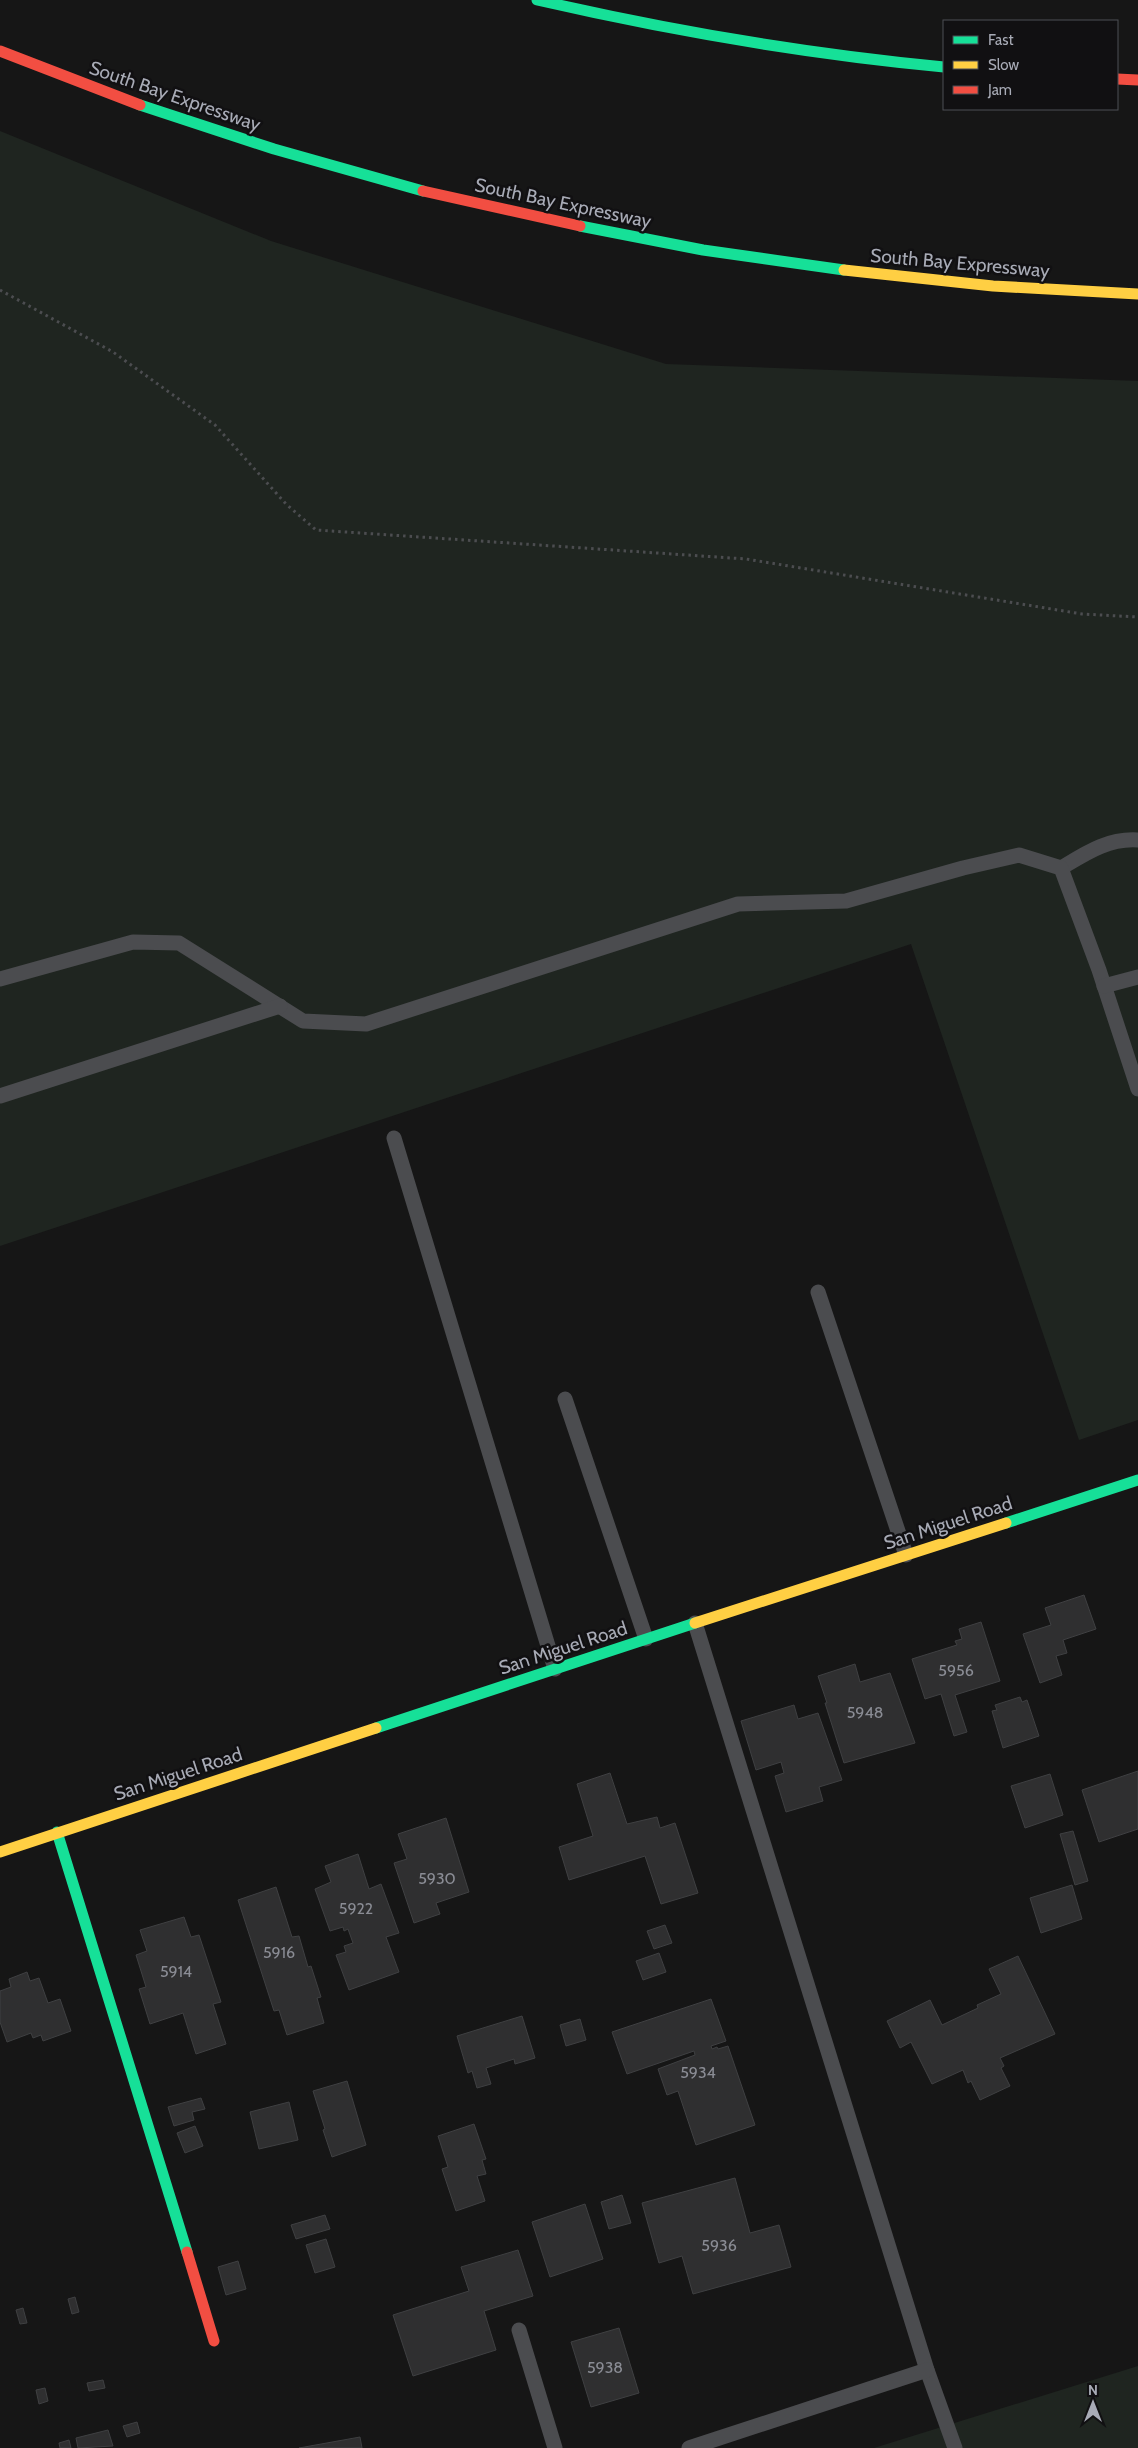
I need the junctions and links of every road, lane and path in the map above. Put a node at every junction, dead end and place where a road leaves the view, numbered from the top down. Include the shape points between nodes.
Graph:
1 (538, 0) edge
2 (0, 51) edge
3 (943, 67) edge
4 (1118, 79) edge
5 (1138, 80) edge
6 (0, 290) edge
7 (1138, 294) edge
8 (1138, 617) edge
9 (1138, 840) edge
10 (1061, 868) junction
11 (1138, 977) edge
12 (0, 979) edge
13 (1104, 986) junction
14 (280, 1006) junction
15 (1138, 1089) edge
16 (0, 1096) edge
17 (394, 1138) dead end
18 (818, 1292) dead end
19 (565, 1399) dead end
20 (1138, 1480) edge
21 (906, 1555) junction
22 (696, 1623) junction
23 (646, 1639) junction
24 (555, 1669) junction
25 (57, 1832) junction
26 (0, 1852) edge
27 (519, 2330) dead end
28 (214, 2341) dead end
29 (928, 2370) junction
30 (955, 2446) edge
31 (555, 2448) edge
32 (689, 2448) edge

1 - 3 main road via 700,34 814,53
2 - 7 main road, South Bay Expressway via 136,103 252,141 377,178 587,227 725,253 845,270 967,284
4 - 5 main road
6 - 8 path via 113,352 215,425 286,504 316,530 746,558 1082,614
9 - 10 lane via 1100,844
10 - 13 lane
10 - 14 lane via 1019,855 846,901 738,904 366,1024 303,1021
11 - 13 lane
12 - 14 lane via 133,942 179,943
13 - 15 lane
14 - 16 lane
17 - 24 lane
18 - 21 lane
19 - 23 lane
20 - 21 main road, San Miguel Road
21 - 22 main road, San Miguel Road
22 - 23 main road, San Miguel Road
22 - 29 lane
23 - 24 main road, San Miguel Road
24 - 25 main road, San Miguel Road
25 - 26 main road, San Miguel Road
25 - 28 main road
27 - 31 lane
29 - 30 lane
29 - 32 lane

